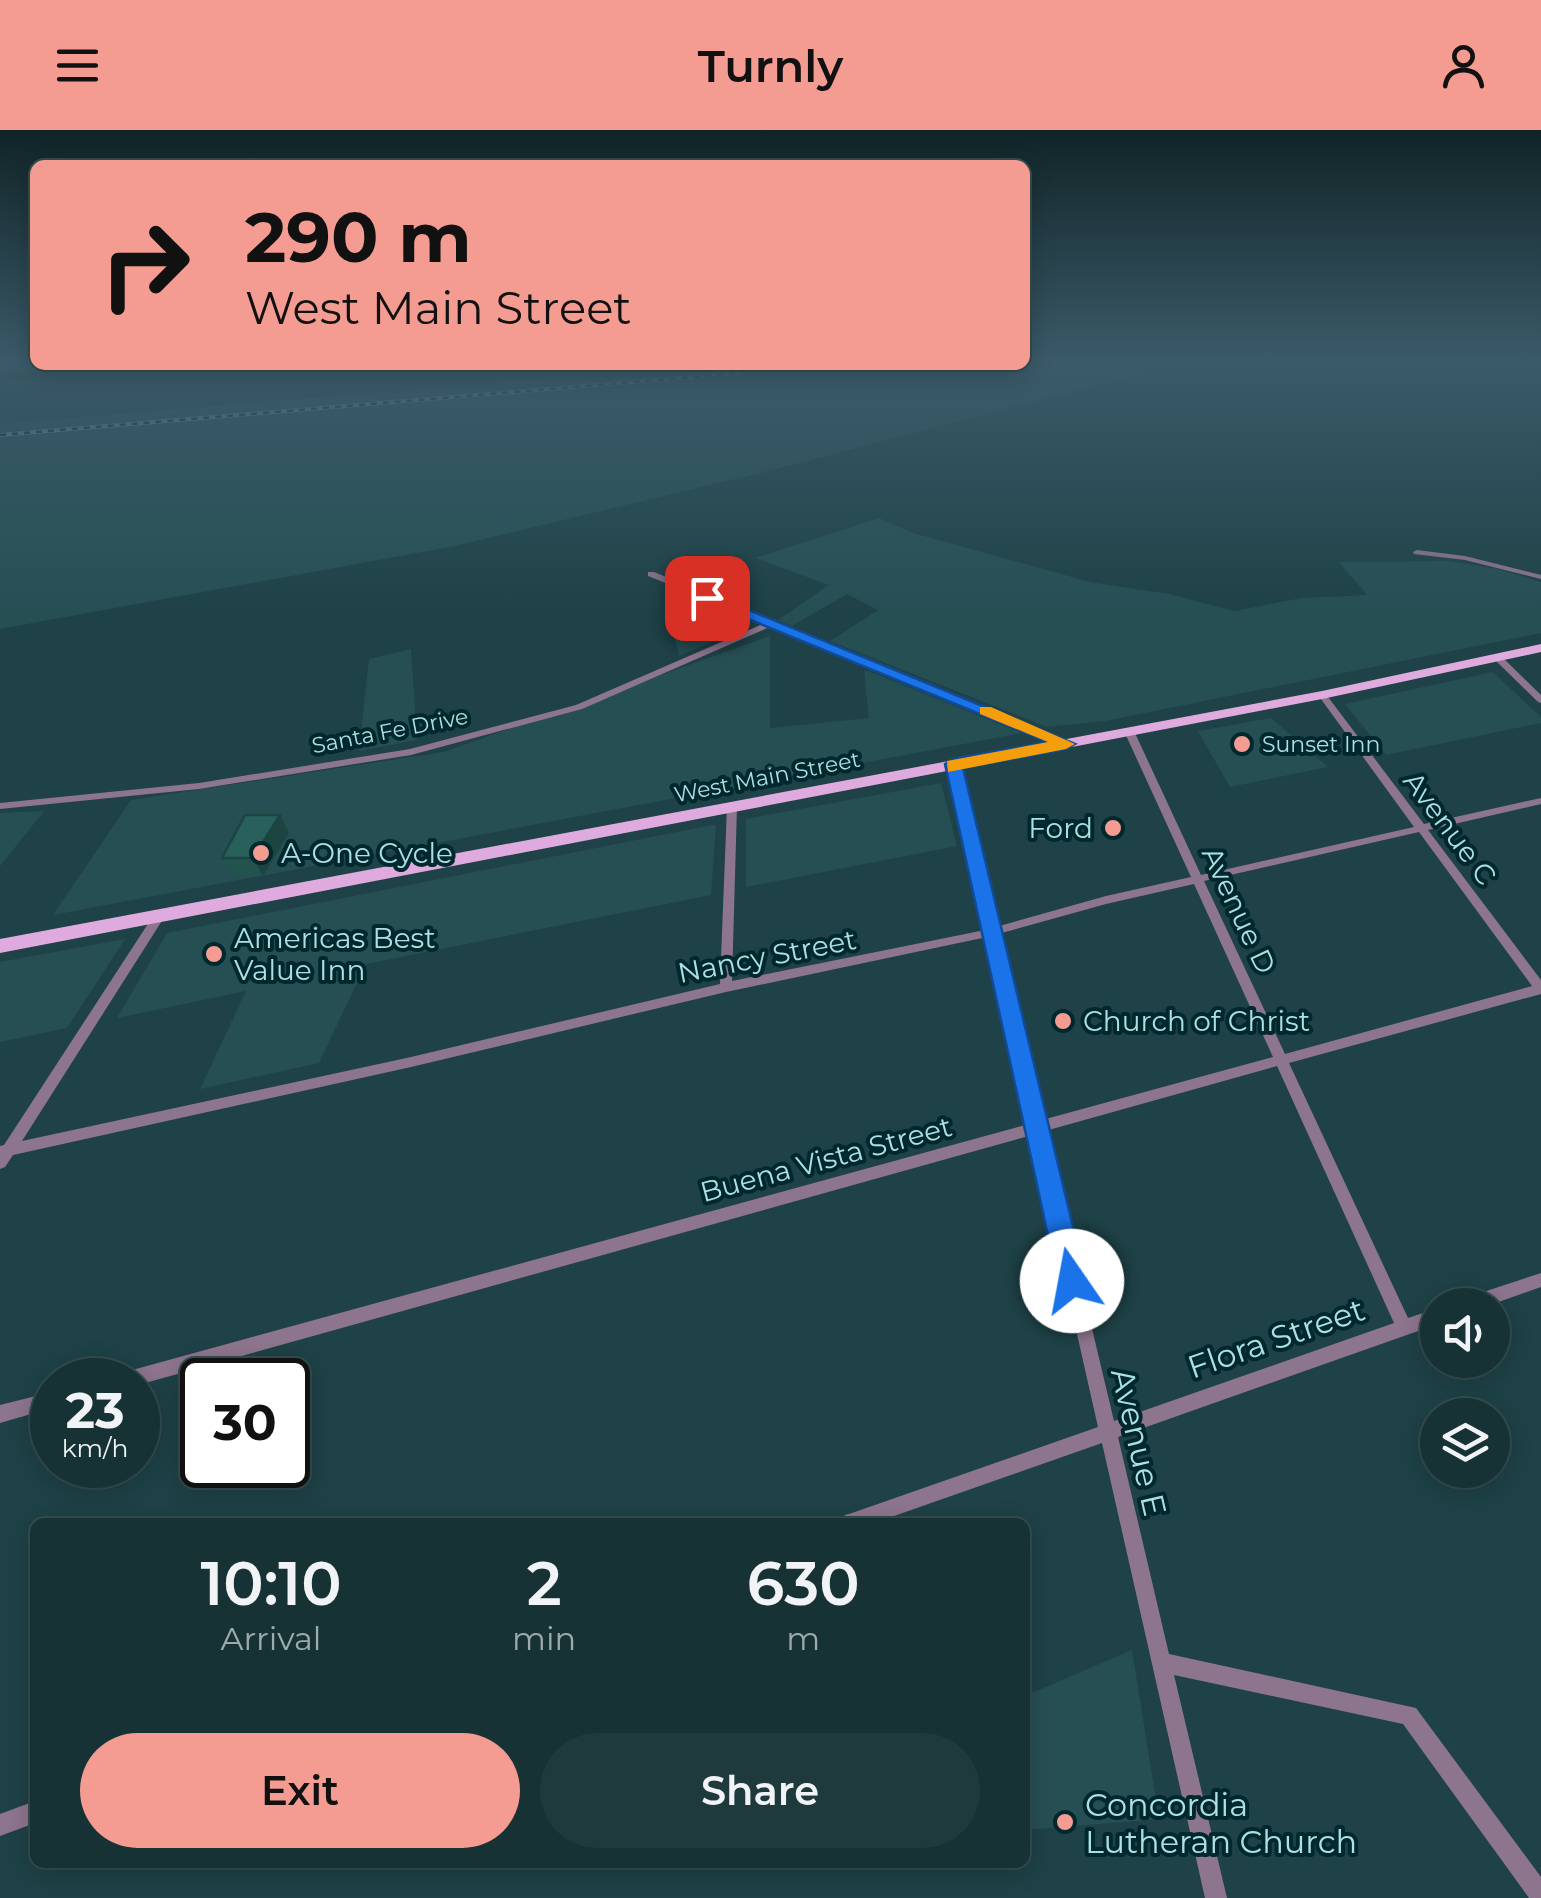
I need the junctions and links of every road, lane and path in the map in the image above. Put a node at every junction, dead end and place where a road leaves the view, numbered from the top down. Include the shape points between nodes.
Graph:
1 (1417, 552) dead end
2 (651, 574) dead end
3 (1541, 577) edge
4 (770, 624) junction
5 (1541, 648) edge
6 (1498, 658) junction
7 (1322, 695) junction
8 (1541, 700) edge
9 (1130, 732) junction
10 (1066, 744) junction
11 (953, 764) junction
12 (1541, 800) edge
13 (0, 806) edge
14 (732, 806) junction
15 (1422, 828) junction
16 (1197, 879) junction
17 (160, 916) junction
18 (992, 933) junction
19 (0, 946) edge
20 (726, 987) junction
21 (1541, 988) edge
22 (1280, 1058) junction
23 (1039, 1129) junction
24 (3, 1155) edge
25 (1541, 1280) edge
26 (1510, 1291) edge
27 (1420, 1322) edge
28 (1404, 1328) junction
29 (160, 1371) edge
30 (30, 1406) edge
31 (0, 1414) edge
32 (1105, 1433) junction
33 (863, 1518) edge
34 (1160, 1662) junction
35 (30, 1814) edge
36 (0, 1825) edge
37 (1541, 1896) edge
38 (1216, 1898) edge

1 - 3 street
2 - 4 street
4 - 10 street
4 - 13 street, Santa Fe Drive via 579,707 411,752 198,786
5 - 6 main road, West Main Street
6 - 7 main road, West Main Street
6 - 8 street
7 - 9 main road, West Main Street
7 - 15 street, Avenue C
9 - 10 main road, West Main Street
9 - 16 street, Avenue D
10 - 11 main road, West Main Street
11 - 14 main road, West Main Street
11 - 18 street, Avenue E
12 - 15 street, Nancy Street
14 - 17 main road, West Main Street
14 - 20 street
15 - 16 street, Nancy Street
15 - 21 street, Avenue C
16 - 18 street, Nancy Street
16 - 22 street, Avenue D
17 - 19 main road, West Main Street
17 - 24 street
18 - 20 street, Nancy Street
18 - 23 street, Avenue E
20 - 24 street, Nancy Street
21 - 22 street, Buena Vista Street
22 - 23 street, Buena Vista Street
22 - 28 street, Avenue D
23 - 29 street, Buena Vista Street
23 - 32 street, Avenue E
25 - 26 street
27 - 28 street, Flora Street
28 - 32 street, Flora Street
30 - 31 street
32 - 33 street, Flora Street
32 - 34 street, Avenue E
34 - 37 street via 1409,1715
34 - 38 street, Avenue E
35 - 36 street

